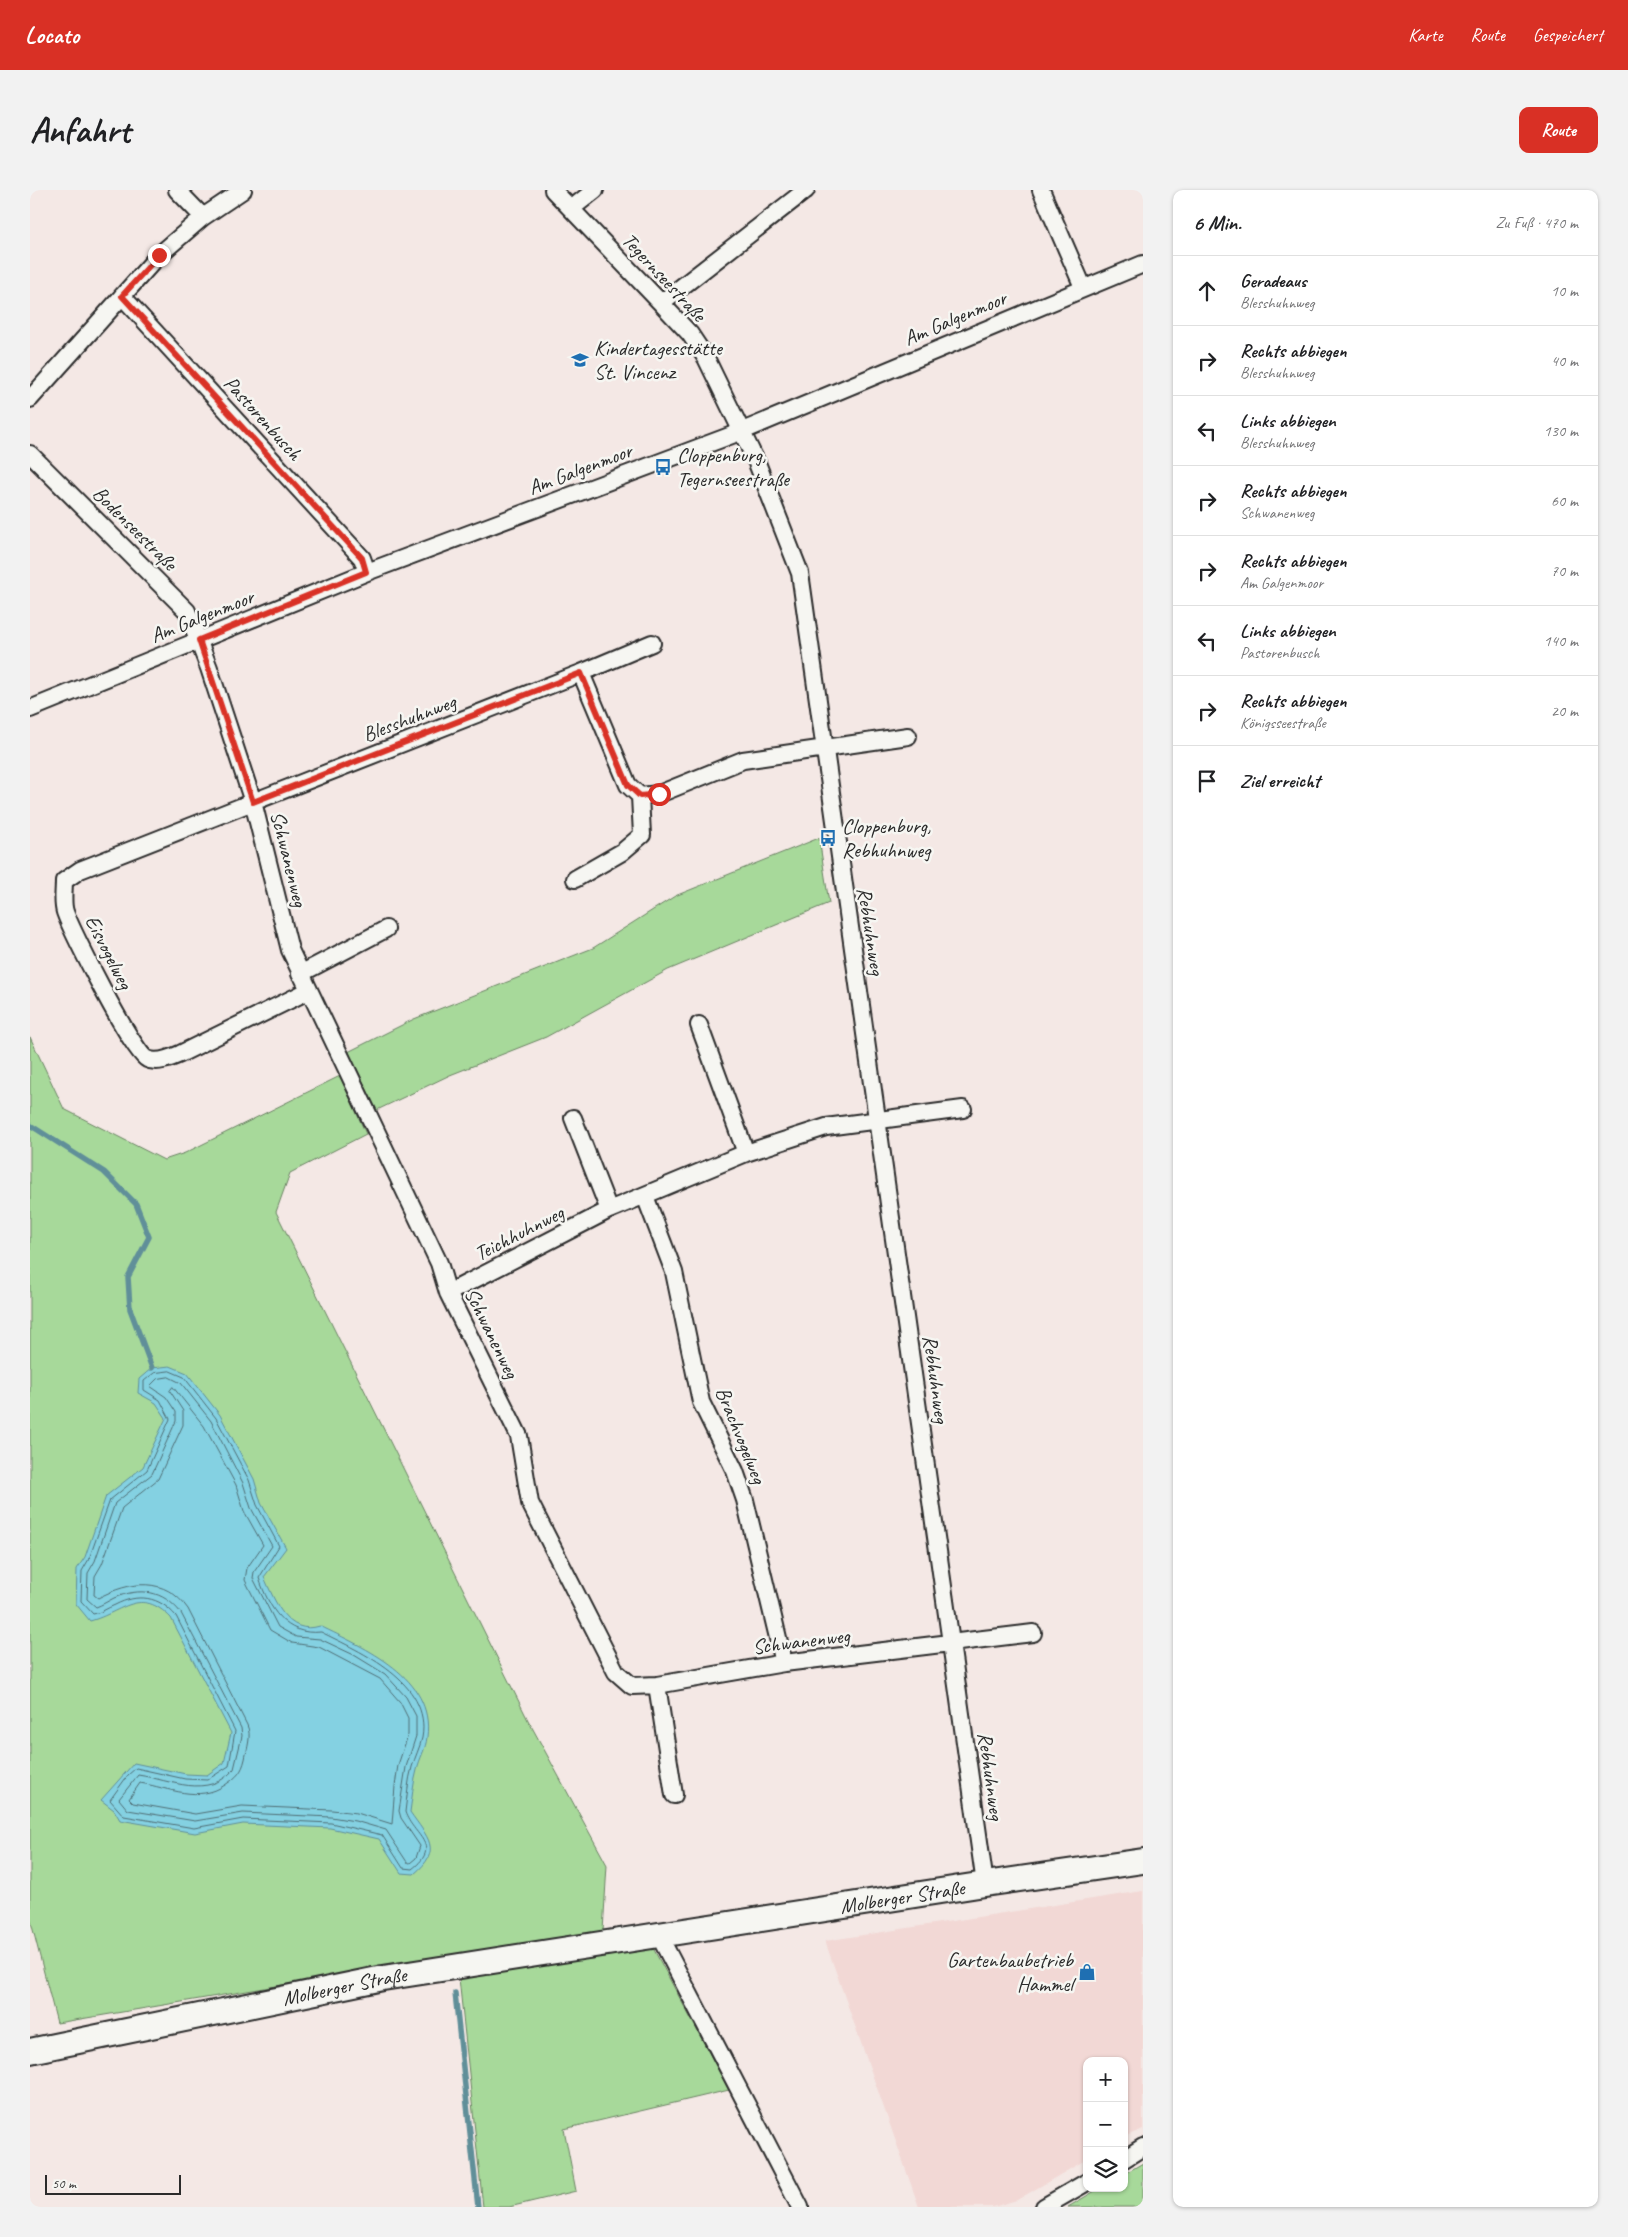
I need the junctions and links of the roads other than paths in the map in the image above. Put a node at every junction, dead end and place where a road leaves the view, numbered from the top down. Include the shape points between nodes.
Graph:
1 (176, 190) edge
2 (243, 190) edge
3 (553, 190) edge
4 (595, 190) edge
5 (806, 190) edge
6 (1042, 190) edge
7 (570, 208) junction
8 (203, 217) junction
9 (1143, 264) edge
10 (1083, 287) junction
11 (122, 296) junction
12 (661, 302) junction
13 (30, 399) edge
14 (740, 432) junction
15 (30, 454) edge
16 (366, 572) junction
17 (199, 640) junction
18 (652, 643) dead end
19 (581, 673) junction
20 (30, 709) edge
21 (908, 736) dead end
22 (825, 748) junction
23 (640, 796) junction
24 (253, 802) junction
25 (576, 879) dead end
26 (386, 929) dead end
27 (300, 974) junction
28 (308, 991) junction
29 (699, 1025) dead end
30 (963, 1109) dead end
31 (573, 1118) dead end
32 (878, 1119) junction
33 (746, 1153) junction
34 (645, 1196) junction
35 (609, 1210) junction
36 (448, 1293) junction
37 (1033, 1633) dead end
38 (952, 1644) junction
39 (784, 1663) junction
40 (656, 1685) junction
41 (674, 1795) dead end
42 (1143, 1862) edge
43 (985, 1884) junction
44 (662, 1935) junction
45 (30, 2051) edge
46 (1143, 2148) edge
47 (1128, 2157) edge
48 (1083, 2184) edge
49 (800, 2207) edge
50 (1044, 2207) edge

1 - 8 street
2 - 8 street
3 - 7 street, Tegernseestraße
4 - 7 street
5 - 12 street
6 - 10 street
7 - 12 street, Tegernseestraße
8 - 11 street via 159,255
9 - 10 street, Am Galgenmoor
10 - 14 street, Am Galgenmoor
11 - 13 street
11 - 16 street, Pastorenbusch via 362,558
12 - 14 street, Tegernseestraße via 690,334 706,358
14 - 16 street, Am Galgenmoor
14 - 22 street, Rebhuhnweg via 758,463 800,573
15 - 17 street, Bodenseestraße via 187,610
16 - 17 street, Am Galgenmoor
17 - 20 street, Am Galgenmoor
17 - 24 street, Schwanenweg
18 - 19 street, Blesshuhnweg
19 - 23 street via 628,785
19 - 24 street, Blesshuhnweg
21 - 22 street
22 - 23 street via 744,760 659,794
22 - 32 street, Rebhuhnweg
23 - 25 street via 642,836
24 - 27 street, Schwanenweg via 290,950
24 - 28 street, Eisvogelweg via 80,870 64,881 64,910 117,1015 138,1052 147,1060 164,1060 180,1054
26 - 27 street
27 - 28 street, Schwanenweg
28 - 36 street, Schwanenweg via 439,1263
29 - 33 street
30 - 32 street
31 - 35 street
32 - 33 street, Teichhuhnweg via 826,1127
32 - 38 street, Rebhuhnweg
33 - 34 street, Teichhuhnweg
34 - 35 street, Teichhuhnweg
34 - 39 street, Brachvogelweg via 674,1272 701,1402 735,1471 745,1500
35 - 36 street, Teichhuhnweg
36 - 40 street, Schwanenweg via 519,1436 530,1503 616,1672 632,1686
37 - 38 street
38 - 39 street, Schwanenweg
38 - 43 street, Rebhuhnweg
39 - 40 street, Schwanenweg
40 - 41 street
42 - 43 main road, Molberger Straße
43 - 44 main road, Molberger Straße
44 - 45 main road, Molberger Straße via 384,1978
44 - 49 street via 664,1945
46 - 47 street
48 - 50 street

